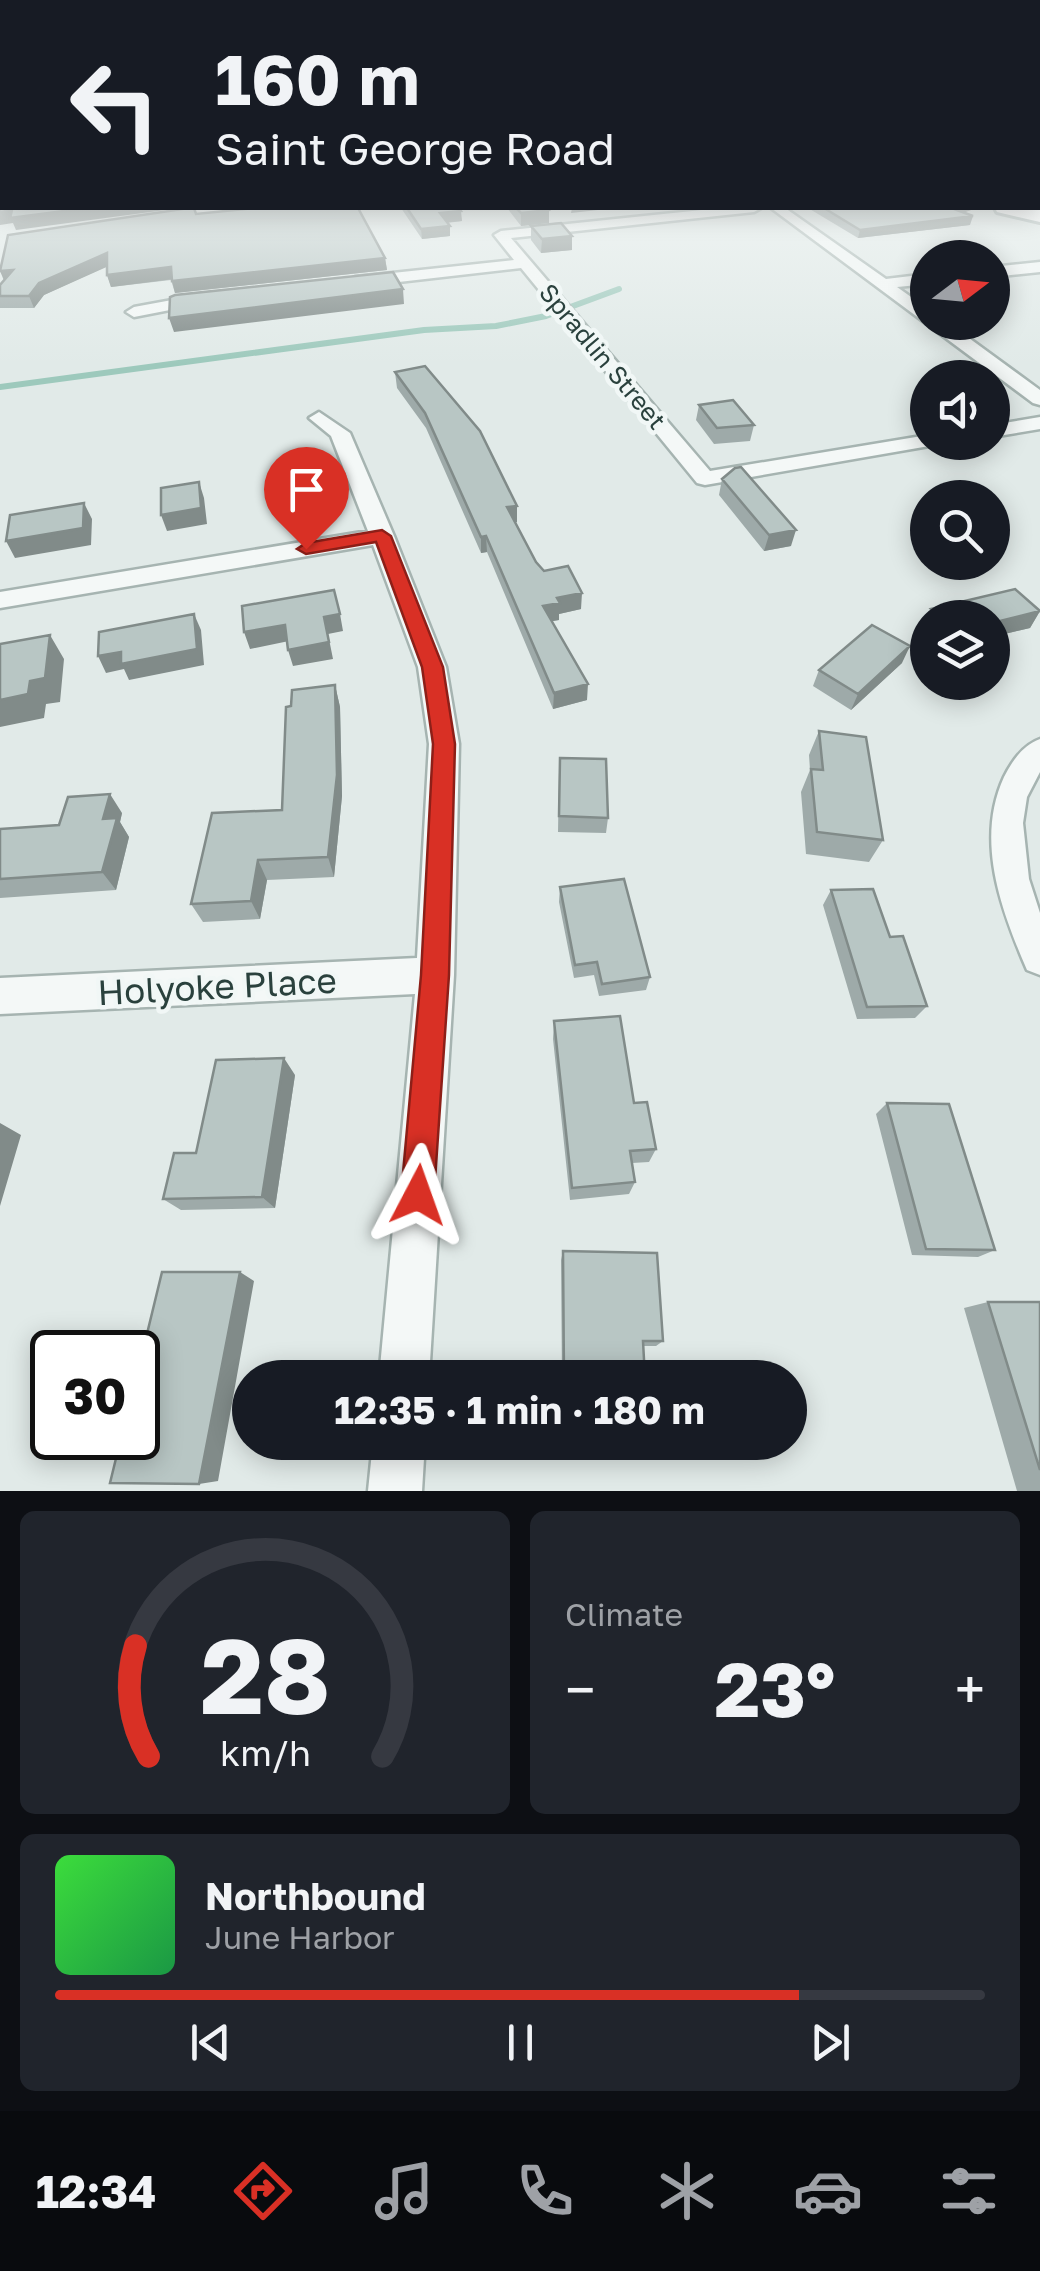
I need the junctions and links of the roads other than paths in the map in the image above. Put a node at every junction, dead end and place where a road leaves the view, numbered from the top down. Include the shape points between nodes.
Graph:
1 (579, 227) edge
2 (803, 227) edge
3 (526, 263) junction
4 (1040, 266) edge
5 (1010, 270) edge
6 (910, 281) edge
7 (333, 284) edge
8 (883, 284) junction
9 (237, 294) edge
10 (910, 304) edge
11 (134, 312) dead end
12 (960, 340) edge
13 (1040, 399) edge
14 (319, 418) dead end
15 (1040, 423) edge
16 (1010, 427) edge
17 (910, 444) edge
18 (382, 536) junction
19 (0, 600) edge
20 (1040, 751) edge
21 (1040, 958) edge
22 (435, 975) junction
23 (0, 996) edge
24 (405, 1360) edge
25 (398, 1460) edge
26 (395, 1491) edge

1 - 3 street, Spradlin Street via 500,235
2 - 8 street
3 - 7 street
3 - 17 street, Spradlin Street via 705,478
4 - 5 street
6 - 8 street
8 - 10 street
9 - 11 street
12 - 13 street
14 - 18 street via 340,433
15 - 16 street
18 - 19 street
18 - 22 street via 432,667 444,744
20 - 21 street via 1013,783 1006,840
22 - 23 street, Holyoke Place
22 - 24 street
25 - 26 street

